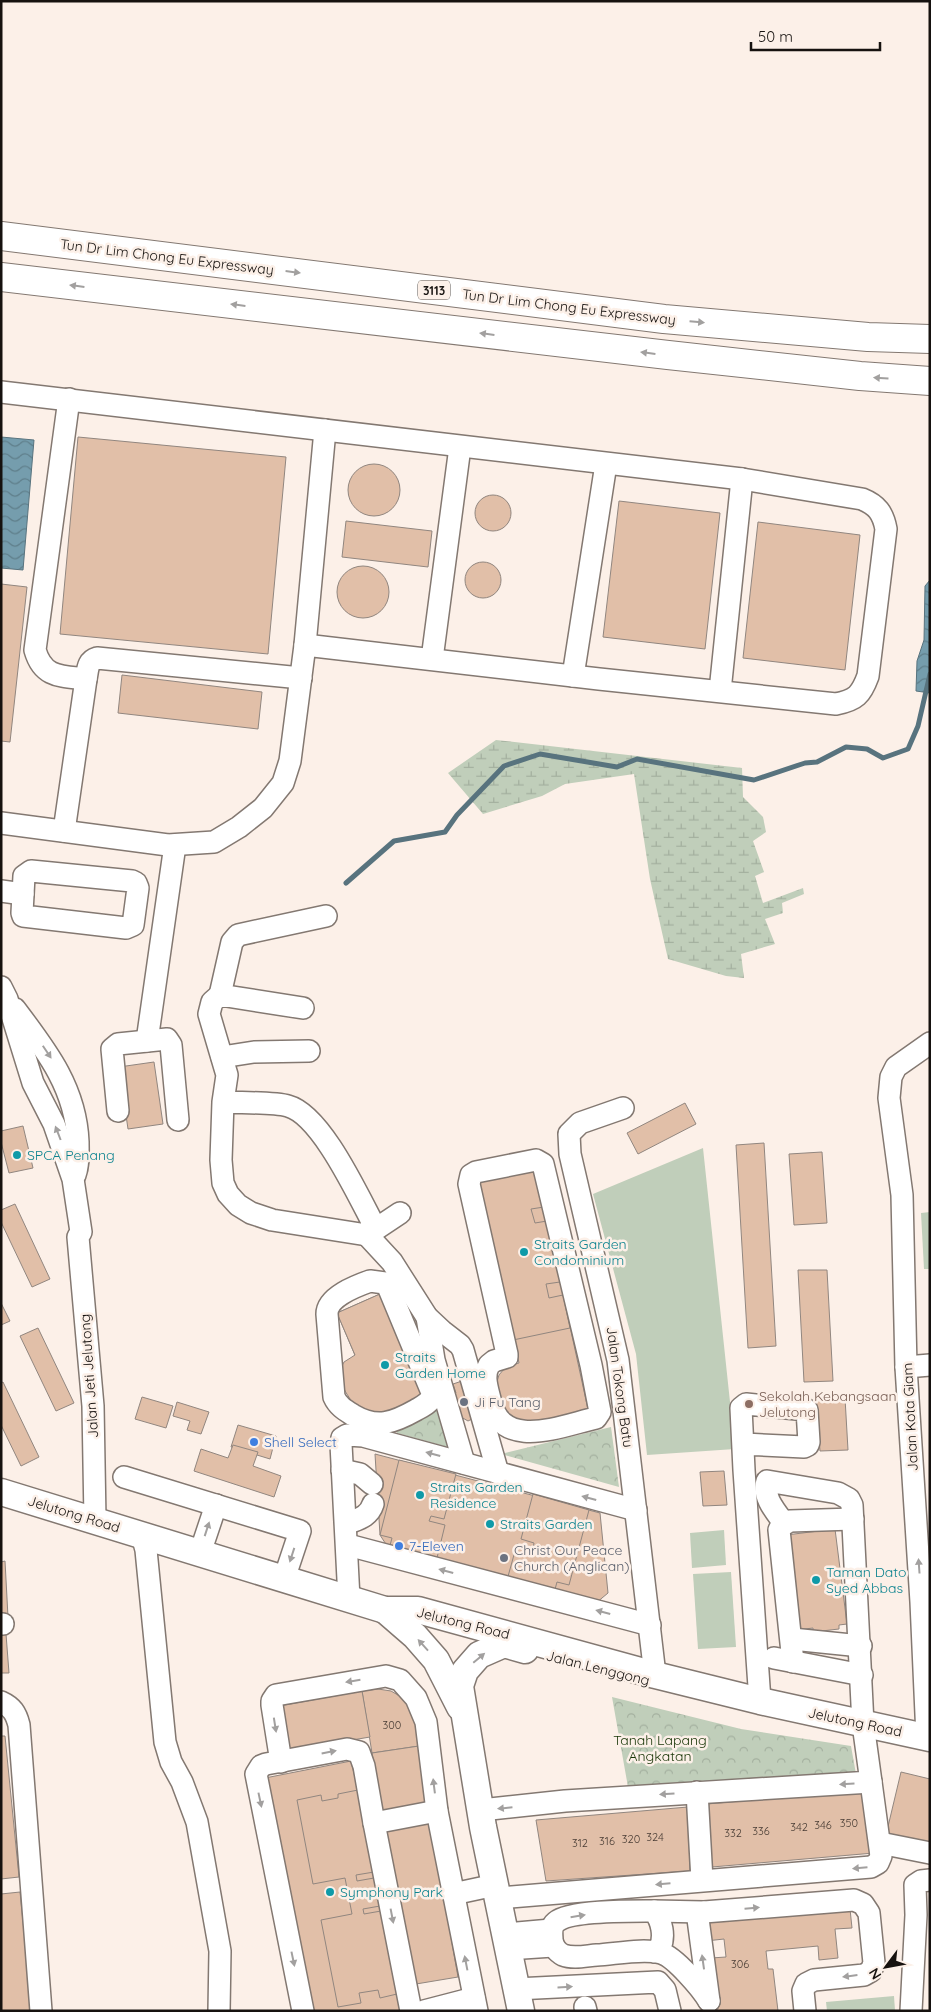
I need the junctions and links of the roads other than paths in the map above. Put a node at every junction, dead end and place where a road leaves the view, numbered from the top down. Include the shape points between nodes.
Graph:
1 (1, 236) edge
2 (1, 277) edge
3 (930, 339) edge
4 (930, 382) edge
5 (1, 392) edge
6 (69, 399) junction
7 (325, 430) junction
8 (460, 447) junction
9 (606, 464) junction
10 (742, 479) junction
11 (306, 645) junction
12 (432, 659) junction
13 (573, 676) junction
14 (301, 678) junction
15 (86, 679) junction
16 (720, 691) junction
17 (1, 823) edge
18 (64, 831) junction
19 (175, 844) junction
20 (1, 891) edge
21 (22, 894) junction
22 (326, 916) dead end
23 (4, 993) edge
24 (220, 995) junction
25 (303, 1008) dead end
26 (147, 1041) junction
27 (930, 1043) edge
28 (309, 1051) dead end
29 (222, 1057) junction
30 (223, 1102) junction
31 (623, 1108) dead end
32 (118, 1111) dead end
33 (178, 1120) dead end
34 (73, 1179) junction
35 (400, 1212) dead end
36 (371, 1232) junction
37 (428, 1317) junction
38 (618, 1360) junction
39 (591, 1365) junction
40 (930, 1365) edge
41 (906, 1366) junction
42 (364, 1429) junction
43 (744, 1444) dead end
44 (464, 1462) junction
45 (342, 1470) junction
46 (498, 1473) junction
47 (124, 1477) dead end
48 (1, 1492) edge
49 (216, 1505) junction
50 (636, 1510) junction
51 (922, 1513) edge
52 (853, 1519) junction
53 (95, 1520) junction
54 (784, 1523) junction
55 (346, 1524) junction
56 (142, 1535) junction
57 (348, 1545) junction
58 (200, 1553) junction
59 (284, 1579) junction
60 (349, 1599) junction
61 (926, 1603) edge
62 (385, 1610) junction
63 (650, 1625) junction
64 (792, 1639) junction
65 (860, 1646) junction
66 (655, 1675) junction
67 (862, 1675) junction
68 (928, 1685) edge
69 (1, 1702) edge
70 (772, 1704) junction
71 (464, 1717) junction
72 (863, 1724) junction
73 (929, 1737) edge
74 (277, 1767) junction
75 (871, 1782) junction
76 (697, 1792) junction
77 (480, 1810) junction
78 (437, 1811) junction
79 (374, 1823) junction
80 (880, 1843) junction
81 (930, 1853) edge
82 (702, 1880) junction
83 (930, 1880) edge
84 (497, 1891) junction
85 (452, 1894) junction
86 (654, 1911) junction
87 (704, 1912) junction
88 (915, 1933) junction
89 (552, 1938) junction
90 (507, 1941) junction
91 (930, 1950) edge
92 (654, 1952) junction
93 (914, 1985) junction
94 (518, 2000) edge
95 (475, 2004) edge
96 (709, 2006) edge
97 (41, 2011) edge
98 (219, 2011) edge
99 (303, 2011) edge
100 (410, 2011) edge
101 (424, 2011) edge
102 (670, 2011) edge
103 (805, 2011) edge
104 (911, 2011) edge

1 -> 3 highway, Tun Dr Lim Chong Eu Expressway / 3113 via 664,319 868,337
4 -> 2 highway via 668,355
5 - 6 street
6 - 7 street
6 - 15 street via 35,650 48,672
7 - 8 street
7 - 11 street
8 - 9 street
8 - 12 street
9 - 10 street
9 - 13 street
10 - 16 street
10 - 16 street via 862,499 880,510 886,529 868,676 858,696 836,704
11 - 12 street
11 - 14 street
12 - 13 street
13 - 16 street
14 - 15 street via 97,658 89,664
14 - 19 street via 290,761 283,783 263,808 214,842
15 - 18 street
17 - 18 street
18 - 19 street
19 - 26 street
20 - 21 street
21 - 21 street via 24,876 32,871 132,881 138,888 133,925 126,928 26,918 22,913
22 - 24 street via 238,935 232,942
34 -> 23 street via 54,1124 32,1083
23 -> 34 street via 64,1080 78,1133 79,1165
24 - 25 street
24 - 29 street via 212,1002 209,1014
26 - 32 street via 118,1044 112,1049
26 - 33 street via 163,1038 170,1041
27 - 41 street, Jalan Kota Giam via 896,1067 891,1077 889,1098 902,1195
28 - 29 street via 254,1052
29 - 30 street via 227,1075
30 - 36 street via 288,1105 300,1110 326,1139
30 - 36 street via 223,1183 238,1205 272,1220
31 - 38 street, Jalan Tokong Batu via 580,1123 569,1134 570,1154
34 - 53 street, Jalan Jeti Jelutong via 81,1232 78,1237 93,1406
35 - 36 street
36 - 37 street
37 - 44 street via 434,1360
37 - 46 street via 460,1345 466,1356
38 - 39 street
38 - 50 street, Jalan Tokong Batu
39 - 39 street via 600,1412 596,1418 534,1432 520,1432 501,1423 495,1414 486,1370 488,1365 507,1357 507,1354 469,1186 473,1173 536,1160 543,1164
40 - 41 street
41 - 51 street, Jalan Kota Giam
42 - 42 street via 339,1406 334,1397 327,1310 334,1300 373,1281 385,1284 389,1289 433,1395 428,1403 391,1422
44 -> 42 street
42 - 45 street via 342,1438
43 - 70 street
44 - 46 street
45 - 55 street
45 - 55 street via 360,1474 373,1494 370,1512
50 -> 46 street
47 - 49 street
48 - 53 main road, Jelutong Road
58 -> 49 street
49 -> 59 street via 300,1531
50 - 63 street, Jalan Tokong Batu
61 -> 51 street, Jalan Kota Giam
52 - 54 street
52 - 54 street via 852,1505 844,1495 767,1481 765,1488 771,1504
52 - 65 street
53 - 56 main road, Jelutong Road
54 - 64 street via 780,1530
55 - 57 street
56 - 58 main road, Jelutong Road
56 - 98 street via 165,1742 197,1822 220,1951
57 - 60 street
63 -> 57 street
58 - 59 main road, Jelutong Road
59 - 60 main road, Jelutong Road
60 - 62 main road, Jelutong Road
61 - 68 street, Jalan Kota Giam
62 - 66 main road, Jelutong Road via 418,1610
71 -> 62 main road, Jalan Lenggong via 436,1660
63 - 66 street, Jalan Tokong Batu
64 - 65 street
64 - 67 street via 784,1660
65 - 67 street
66 - 70 main road, Jelutong Road
67 - 72 street
68 - 73 street, Jalan Kota Giam
69 - 97 street via 16,1714 19,1725
71 -> 70 main road, Jalan Lenggong via 460,1686 465,1671 479,1655 504,1644 772,1713
70 - 72 main road, Jelutong Road
71 - 77 main road, Jalan Lenggong
72 - 73 main road, Jelutong Road
72 - 75 street
78 -> 74 street via 426,1722 416,1698 400,1680 386,1676 276,1695 272,1705
74 -> 79 street via 347,1749 359,1752
74 -> 99 street via 261,1766 256,1779
75 -> 76 street
75 - 80 street
76 -> 77 street
76 - 82 street
77 - 84 main road, Jalan Lenggong
78 - 79 street
78 - 85 street
79 -> 100 street
80 - 81 street
80 -> 82 street via 881,1856 872,1867
82 -> 84 street
83 - 88 street via 915,1885
84 - 85 street
84 - 90 main road, Jalan Lenggong
95 -> 85 street
86 - 87 street
89 -> 86 street via 556,1922 565,1918 617,1911
86 - 92 street via 661,1924 662,1942
96 -> 87 street via 698,1920
87 -> 103 street via 854,1900 863,1904 869,1913 874,1963 871,1971 806,1984 803,1991
88 - 91 street
88 - 93 street
89 - 90 street
89 - 92 street via 561,1954 573,1958
90 - 94 main road, Jalan Lenggong
91 - 93 street via 924,1957 921,1981
92 - 96 street via 669,1957 702,1990
93 - 104 street
94 -> 102 street via 658,1982 665,1990
95 - 101 street

